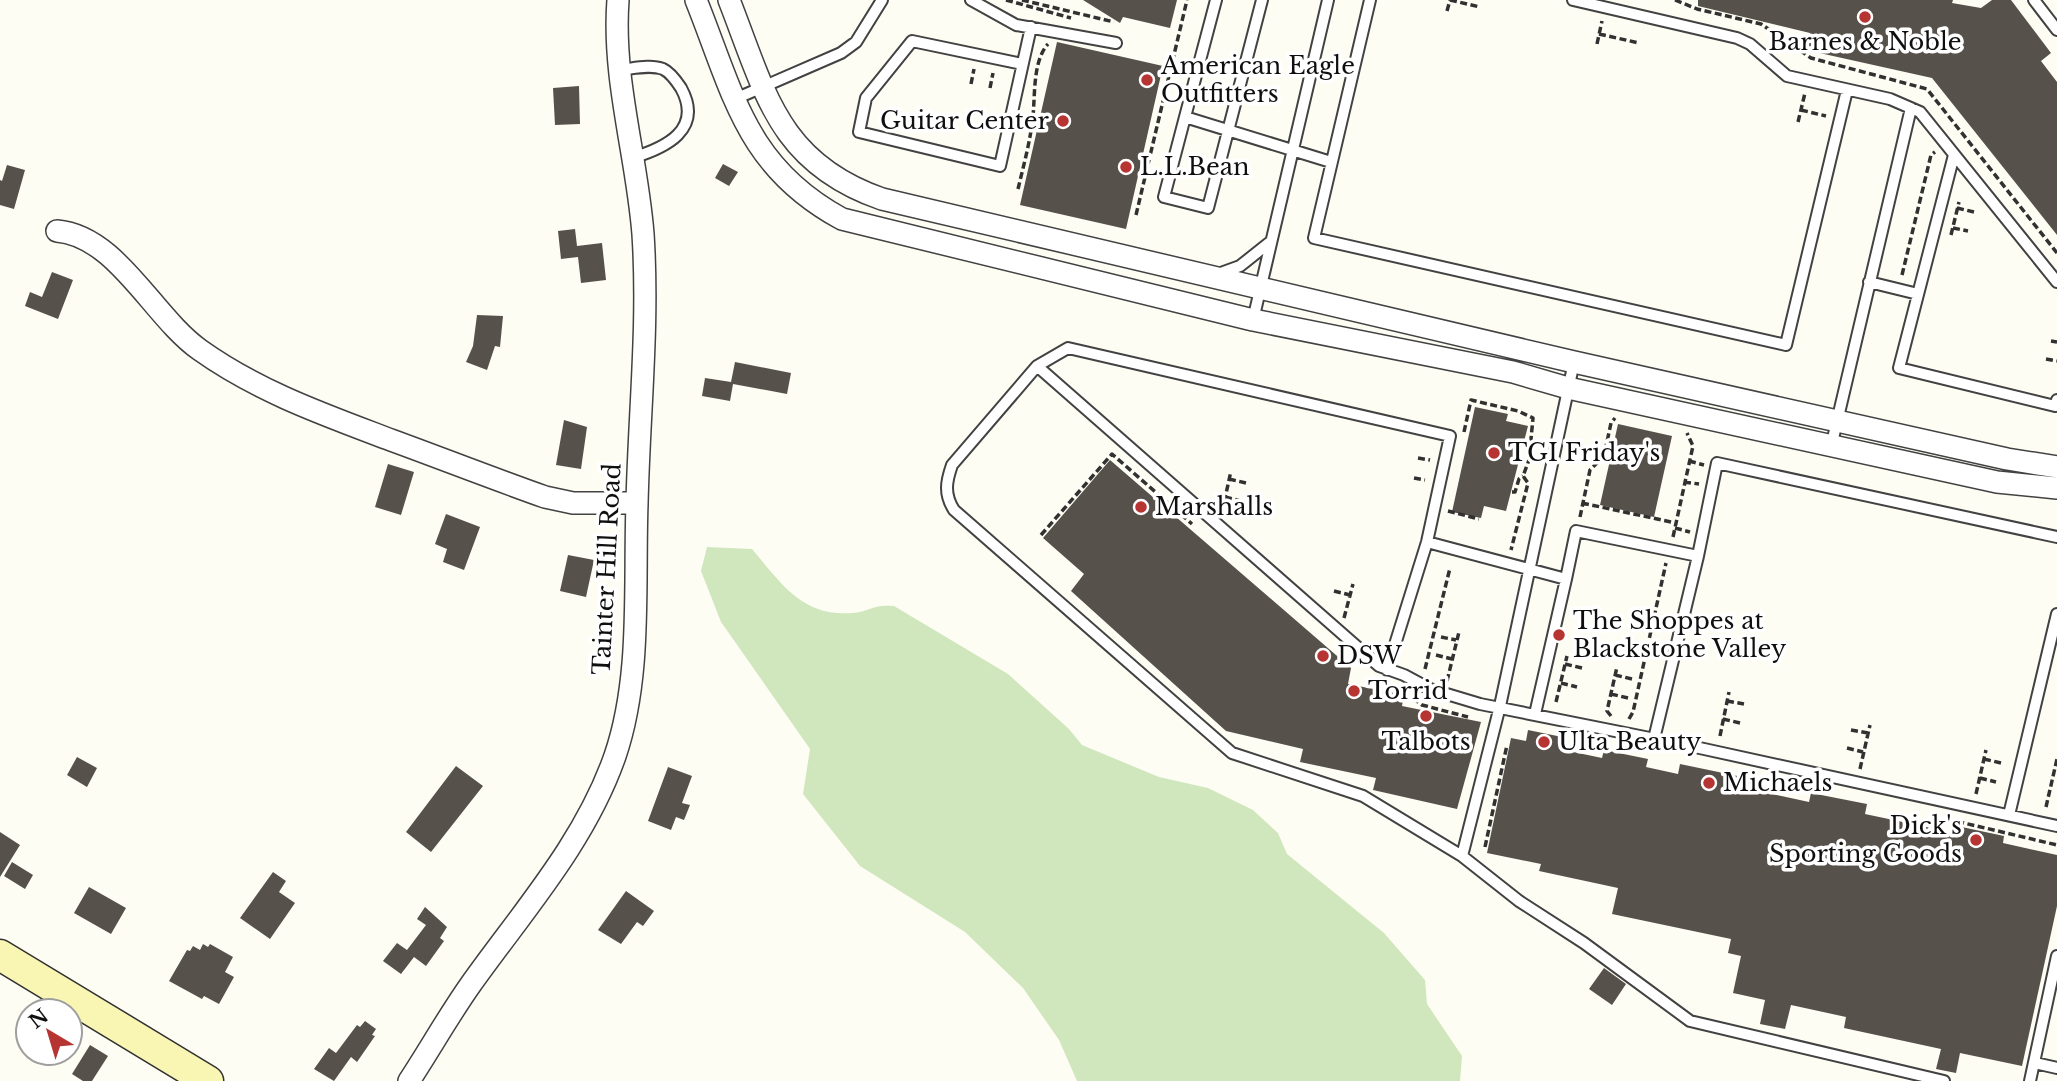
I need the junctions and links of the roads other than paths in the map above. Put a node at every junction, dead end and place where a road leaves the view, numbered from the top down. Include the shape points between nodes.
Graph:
1 (618, 0) edge
2 (696, 0) edge
3 (729, 0) edge
4 (882, 0) edge
5 (971, 0) edge
6 (1216, 0) edge
7 (1262, 0) edge
8 (1328, 0) edge
9 (1370, 0) edge
10 (1573, 0) edge
11 (2034, 0) edge
12 (1031, 27) junction
13 (2057, 30) edge
14 (1116, 44) dead end
15 (1022, 64) junction
16 (619, 70) junction
17 (762, 87) junction
18 (1847, 90) junction
19 (735, 99) junction
20 (1911, 108) junction
21 (1185, 117) junction
22 (1228, 131) junction
23 (1294, 151) junction
24 (1954, 155) junction
25 (632, 158) junction
26 (1331, 163) junction
27 (57, 231) dead end
28 (1269, 243) junction
29 (1214, 276) junction
30 (1869, 282) junction
31 (2057, 282) edge
32 (1261, 288) junction
33 (1918, 294) junction
34 (1253, 320) junction
35 (1574, 362) junction
36 (1037, 366) junction
37 (1568, 388) junction
38 (2057, 400) edge
39 (1837, 421) junction
40 (1831, 447) junction
41 (2057, 467) edge
42 (2057, 488) edge
43 (637, 503) junction
44 (2057, 537) edge
45 (1427, 542) junction
46 (1698, 556) junction
47 (1529, 570) junction
48 (1566, 579) junction
49 (2057, 614) edge
50 (1387, 670) junction
51 (1500, 706) junction
52 (1535, 714) junction
53 (1654, 739) junction
54 (2009, 816) junction
55 (2057, 826) edge
56 (1462, 856) junction
57 (0, 956) edge
58 (2057, 956) edge
59 (2035, 1063) junction
60 (2057, 1068) edge
61 (208, 1081) edge
62 (409, 1081) edge
63 (1944, 1081) edge
64 (2030, 1081) edge

1 - 16 street, Tainter Hill Road
2 - 19 street
3 - 17 street
4 - 17 lane via 856,42 841,53
5 - 12 lane via 1001,19
6 - 21 lane
7 - 22 lane
8 - 23 lane
9 - 26 lane
10 - 18 lane via 1737,38 1787,76
11 - 13 lane
12 - 14 lane
12 - 15 lane
15 - 15 lane via 1000,166 859,132 866,98 912,41
16 - 25 street, Tainter Hill Road
16 - 25 lane via 663,69 677,80 687,100 687,120 678,136 662,149
17 - 19 lane
17 - 29 street via 794,143 855,190
18 - 20 lane
18 - 26 lane via 1786,345 1314,238
19 - 34 street via 771,165 800,193 842,219
20 - 24 lane via 1920,112
20 - 30 lane
21 - 22 lane
21 - 22 lane via 1164,197 1208,208
22 - 23 lane
23 - 26 lane
23 - 28 lane
24 - 31 lane
24 - 33 lane
25 - 43 street, Tainter Hill Road via 643,234 646,339
27 - 43 street via 90,240 189,342 290,402 545,497 573,503
28 - 29 lane via 1240,266
28 - 32 lane
29 - 32 street
30 - 33 lane
30 - 39 lane
32 - 34 lane
32 - 35 street
33 - 38 lane via 1899,368 2055,406
34 - 37 street via 1513,372
35 - 37 lane
35 - 39 street
36 - 45 lane via 1068,348 1450,436
36 - 50 lane
36 - 56 lane via 952,465 946,484 954,510 1232,753 1363,796
37 - 40 street
37 - 47 lane
39 - 40 lane
39 - 41 street
40 - 42 street via 1997,482
43 - 62 street, Tainter Hill Road via 630,672 620,735 608,772 564,859 470,986
44 - 46 lane via 1717,463
45 - 47 lane
45 - 50 lane
46 - 48 lane via 1576,531
46 - 53 lane
47 - 48 lane
47 - 51 lane
48 - 52 lane
49 - 54 lane
50 - 51 lane via 1457,698
51 - 52 lane
51 - 56 lane
52 - 53 lane
53 - 54 lane
54 - 55 lane
56 - 63 lane via 1690,1021
57 - 61 street
58 - 59 lane
59 - 60 lane
59 - 64 lane

